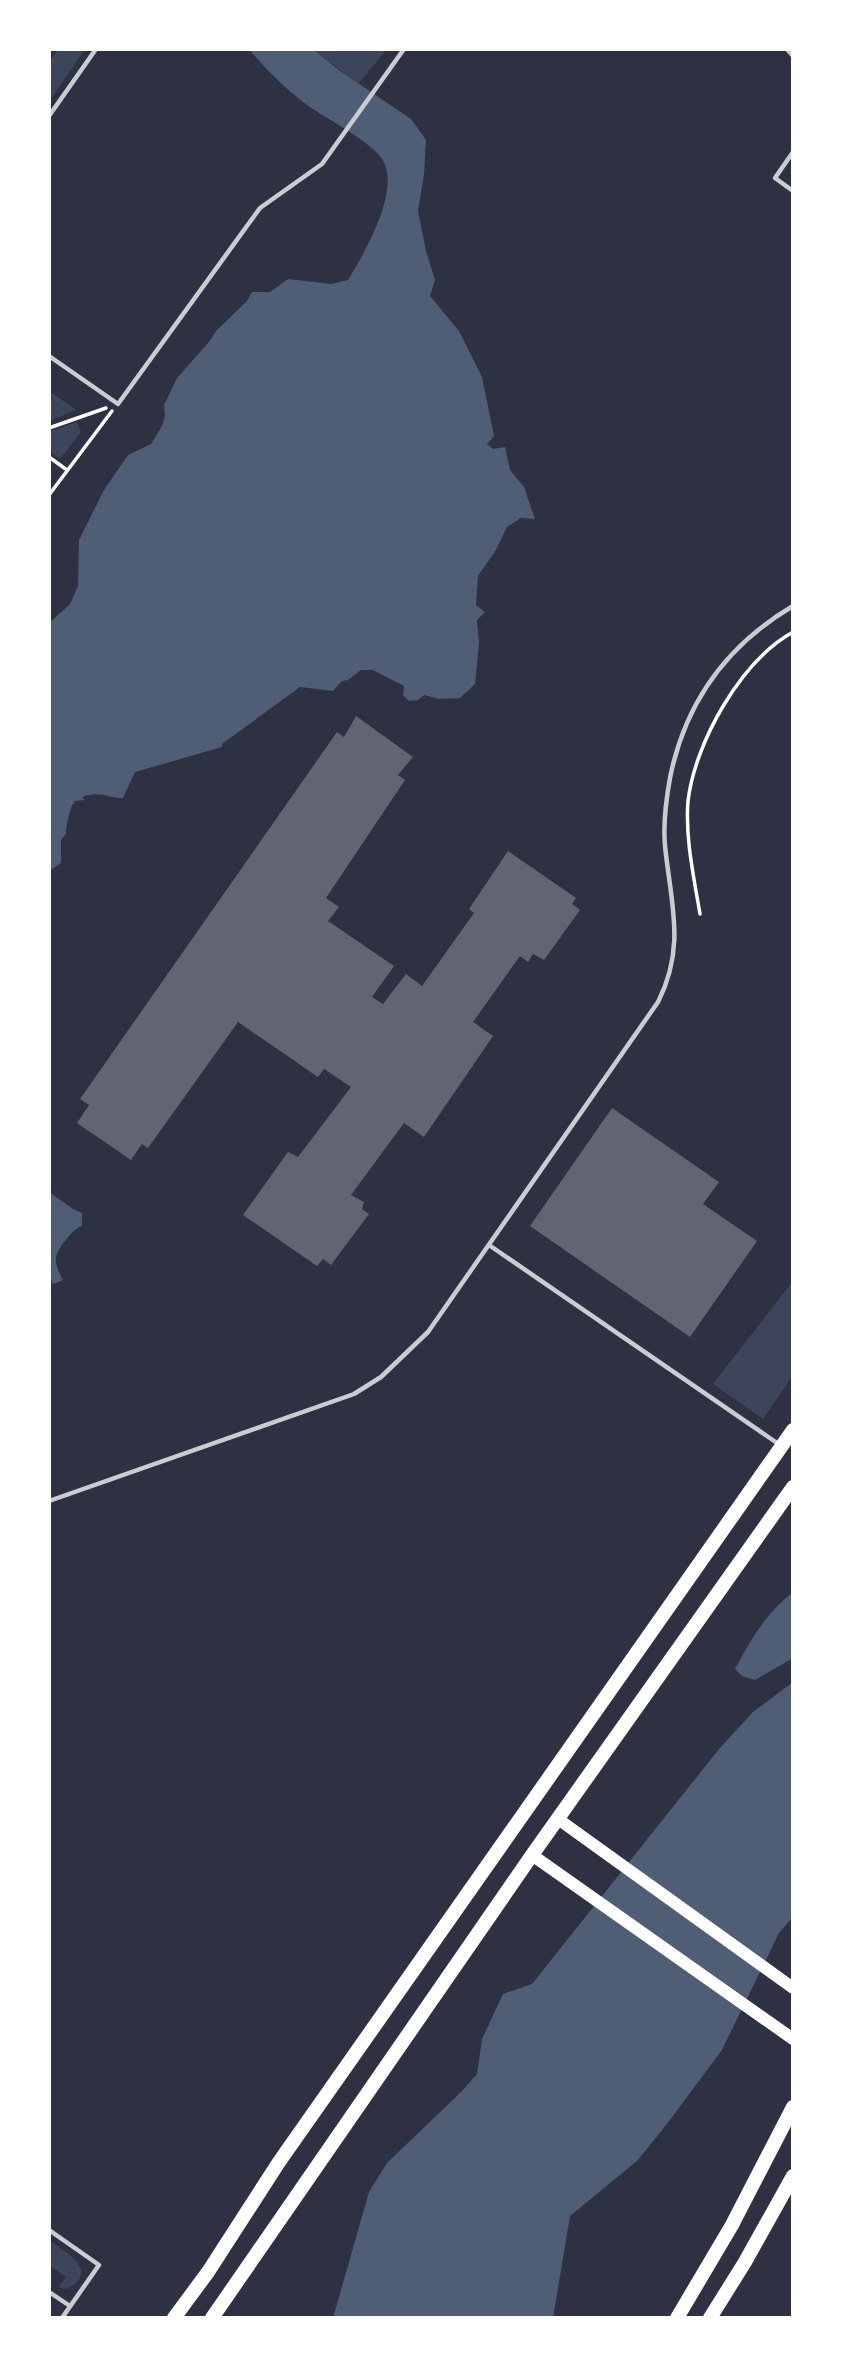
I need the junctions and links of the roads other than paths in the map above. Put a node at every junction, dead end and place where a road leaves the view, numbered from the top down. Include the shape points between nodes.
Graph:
1 (96, 49) edge
2 (404, 49) edge
3 (787, 49) edge
4 (793, 56) edge
5 (49, 116) edge
6 (793, 152) edge
7 (793, 191) edge
8 (49, 356) edge
9 (793, 606) edge
10 (489, 1245) junction
11 (793, 1430) edge
12 (781, 1447) junction
13 (793, 1487) edge
14 (49, 1501) edge
15 (558, 1819) junction
16 (532, 1855) junction
17 (793, 1988) edge
18 (793, 2039) edge
19 (793, 2106) edge
20 (793, 2176) edge
21 (49, 2230) edge
22 (208, 2272) junction
23 (49, 2292) edge
24 (70, 2306) junction
25 (62, 2318) edge
26 (174, 2318) edge
27 (183, 2318) edge
28 (212, 2318) edge
29 (677, 2318) edge
30 (710, 2318) edge

1 - 5 lane
2 - 8 lane via 322,164 260,208 118,404
3 - 4 lane
6 - 7 lane via 775,178
9 - 10 lane via 734,652 703,692 683,729 664,817 675,926 669,981 643,1027
10 - 12 lane
10 - 14 lane via 428,1332 381,1377 354,1394
11 - 12 main road
12 - 22 main road via 287,2151
13 - 15 main road
15 - 16 main road
15 - 17 main road
16 - 18 main road
16 - 28 main road
19 - 29 main road via 733,2225
20 - 30 main road
21 - 24 lane via 99,2265
22 - 26 main road
22 - 27 main road
23 - 24 lane
24 - 25 lane

